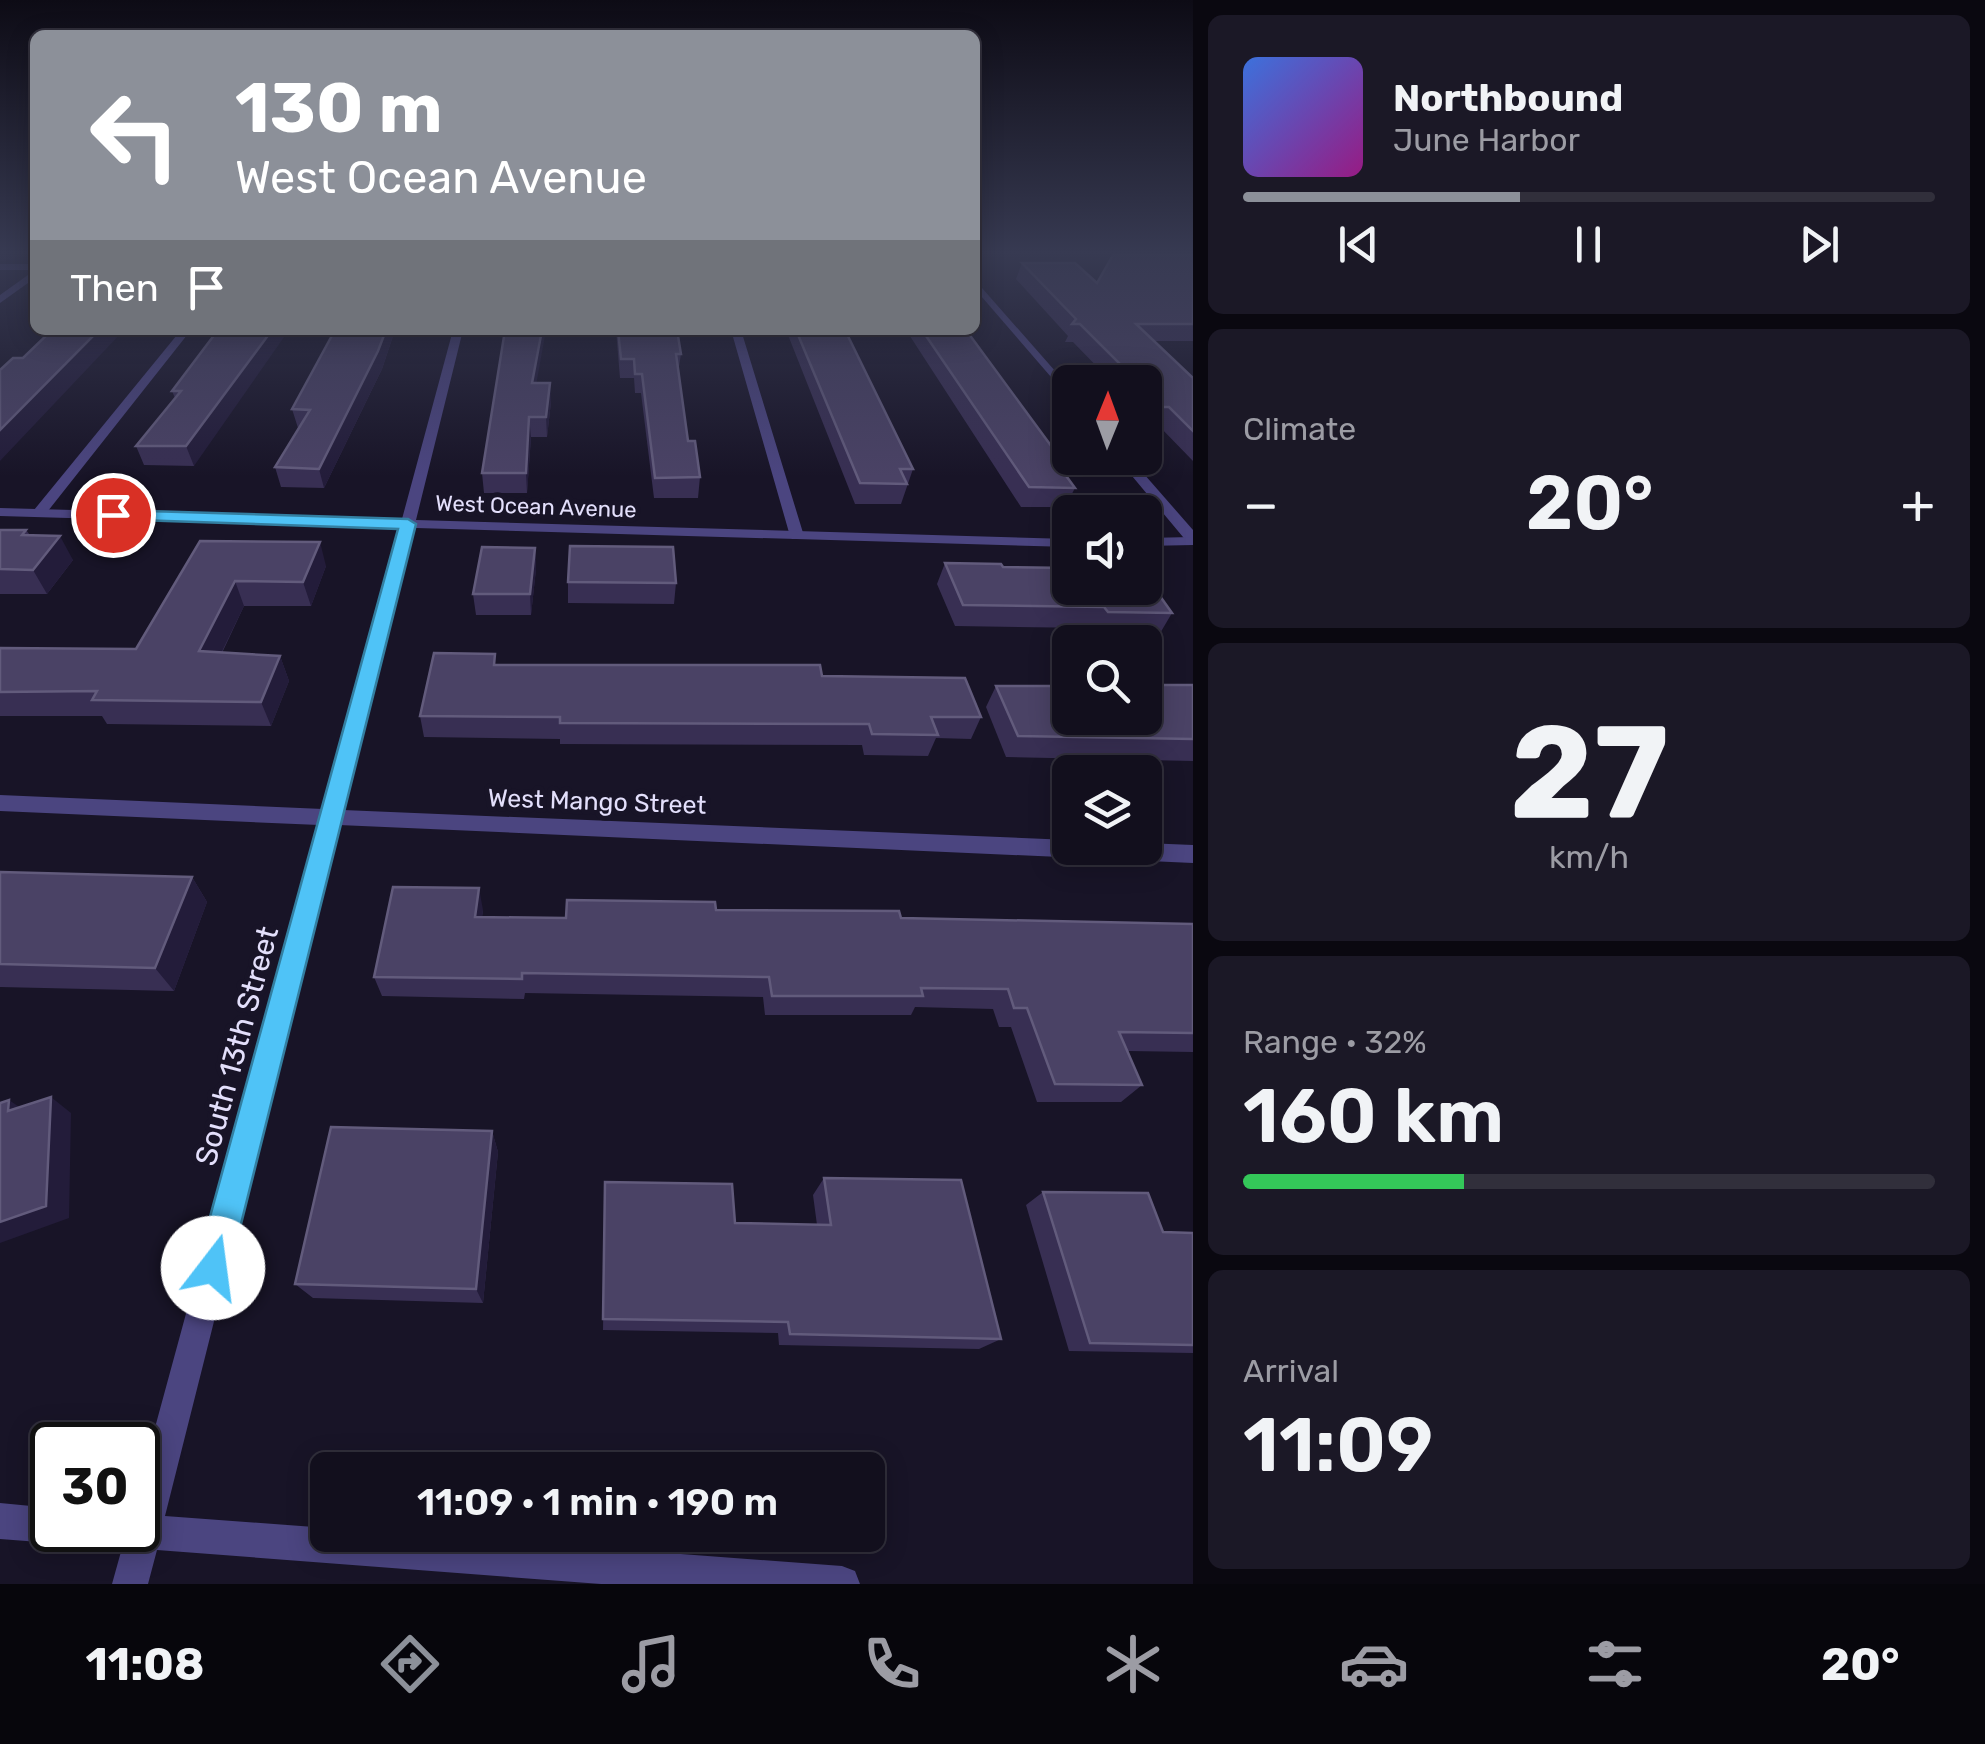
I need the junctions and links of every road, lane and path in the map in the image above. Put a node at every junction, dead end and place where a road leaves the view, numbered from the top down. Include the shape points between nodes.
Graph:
1 (1014, 329) edge
2 (182, 335) edge
3 (457, 335) edge
4 (737, 335) edge
5 (1052, 375) edge
6 (1136, 475) edge
7 (0, 512) edge
8 (39, 513) junction
9 (408, 524) junction
10 (797, 536) junction
11 (1192, 541) edge
12 (1162, 542) edge
13 (1052, 543) edge
14 (0, 803) edge
15 (331, 817) junction
16 (1192, 854) edge
17 (160, 1431) edge
18 (0, 1521) edge
19 (30, 1523) edge
20 (160, 1533) edge
21 (131, 1552) edge
22 (130, 1584) edge
23 (842, 1584) edge

1 - 5 street
2 - 8 street
3 - 9 street, South 13th Street
4 - 10 street
6 - 11 street
7 - 8 street, West Ocean Avenue
8 - 9 street, West Ocean Avenue
9 - 10 street, West Ocean Avenue
9 - 15 street, South 13th Street
10 - 13 street, West Ocean Avenue
11 - 12 street
14 - 15 street, West Mango Street
15 - 16 street, West Mango Street
15 - 17 street, South 13th Street
18 - 19 street
20 - 23 street
21 - 22 street, South 13th Street

